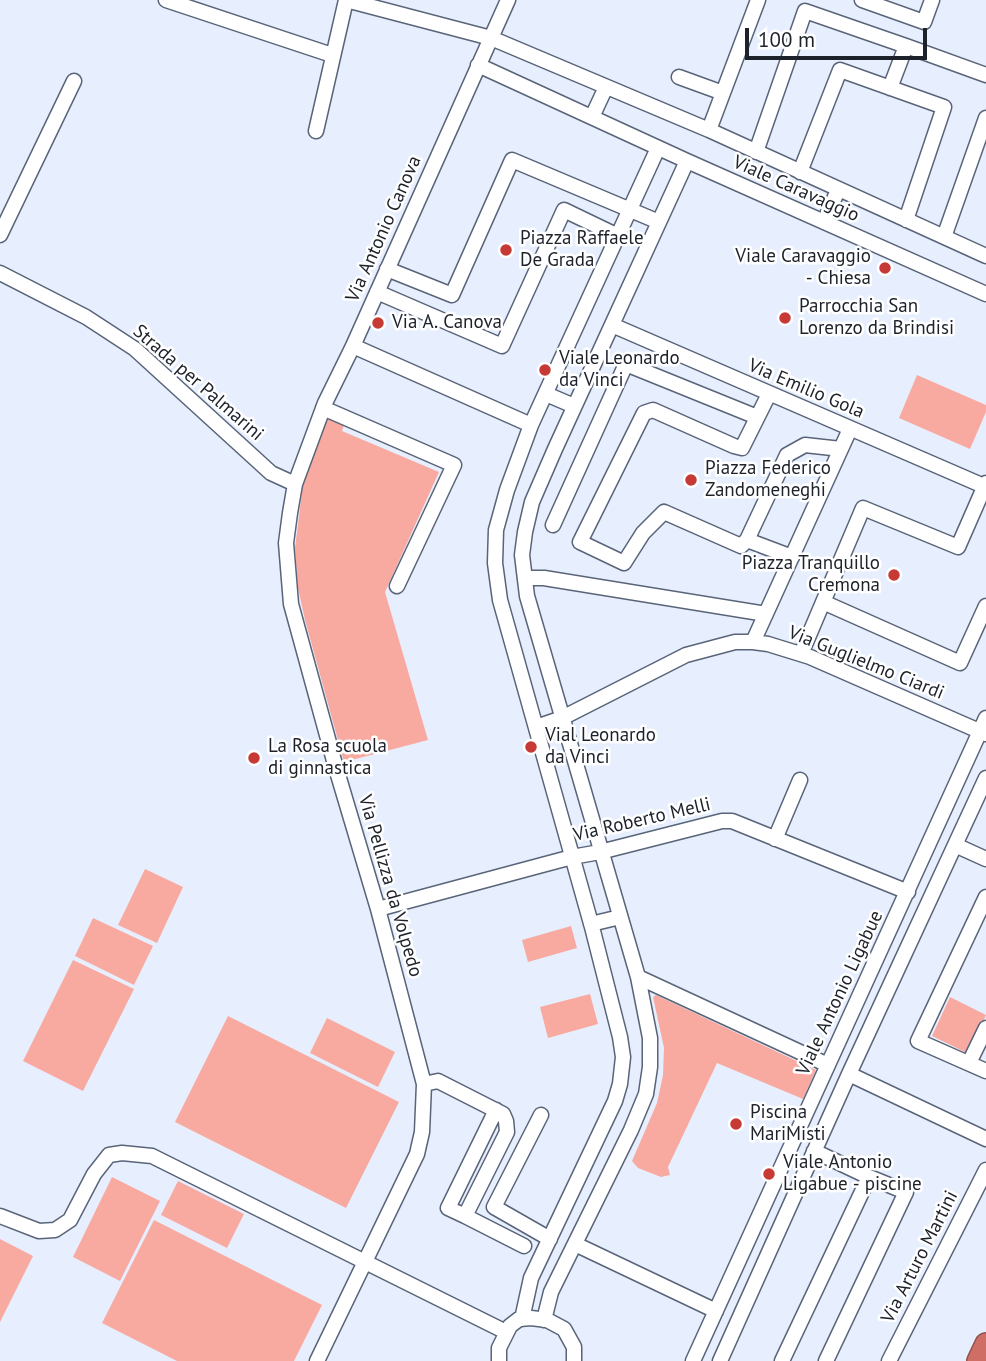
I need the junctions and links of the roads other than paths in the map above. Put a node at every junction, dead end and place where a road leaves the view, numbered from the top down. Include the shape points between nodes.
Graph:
1 (166, 0) edge
2 (346, 0) edge
3 (508, 0) edge
4 (758, 0) edge
5 (862, 0) edge
6 (932, 0) edge
7 (491, 38) junction
8 (906, 46) junction
9 (332, 55) junction
10 (478, 65) junction
11 (986, 75) edge
12 (679, 77) dead end
13 (74, 81) dead end
14 (606, 87) junction
15 (890, 88) junction
16 (723, 93) junction
17 (592, 117) junction
18 (986, 118) edge
19 (709, 130) junction
20 (316, 131) dead end
21 (658, 148) junction
22 (756, 152) junction
23 (687, 161) junction
24 (800, 172) junction
25 (838, 190) junction
26 (630, 210) junction
27 (905, 220) junction
28 (659, 222) junction
29 (824, 222) junction
30 (0, 235) edge
31 (618, 236) junction
32 (944, 237) junction
33 (986, 256) edge
34 (387, 269) junction
35 (0, 273) edge
36 (377, 292) junction
37 (986, 294) edge
38 (612, 326) junction
39 (353, 346) junction
40 (546, 394) junction
41 (769, 394) junction
42 (573, 406) junction
43 (323, 408) junction
44 (757, 417) junction
45 (531, 425) junction
46 (850, 429) junction
47 (841, 449) junction
48 (295, 484) junction
49 (986, 485) edge
50 (554, 525) dead end
51 (747, 540) junction
52 (792, 557) junction
53 (525, 578) junction
54 (397, 586) dead end
55 (527, 596) junction
56 (500, 600) junction
57 (823, 602) junction
58 (986, 606) edge
59 (766, 614) junction
60 (753, 642) junction
61 (801, 654) junction
62 (562, 718) junction
63 (536, 727) junction
64 (984, 728) edge
65 (986, 778) edge
66 (800, 780) dead end
67 (980, 807) edge
68 (775, 839) junction
69 (955, 845) junction
70 (600, 852) junction
71 (572, 856) junction
72 (986, 859) edge
73 (908, 892) junction
74 (986, 897) edge
75 (378, 909) junction
76 (620, 917) junction
77 (591, 924) junction
78 (638, 977) junction
79 (986, 1028) edge
80 (969, 1063) junction
81 (828, 1065) junction
82 (986, 1071) edge
83 (849, 1074) junction
84 (424, 1084) junction
85 (541, 1115) dead end
86 (986, 1139) edge
87 (814, 1151) junction
88 (588, 1158) junction
89 (612, 1169) junction
90 (986, 1170) edge
91 (869, 1177) junction
92 (0, 1216) edge
93 (550, 1239) junction
94 (575, 1244) junction
95 (524, 1246) dead end
96 (366, 1262) junction
97 (716, 1311) junction
98 (522, 1319) junction
99 (544, 1320) junction
100 (506, 1332) junction
101 (986, 1345) edge
102 (498, 1360) edge
103 (317, 1361) edge
104 (575, 1361) edge
105 (693, 1361) edge
106 (720, 1361) edge
107 (782, 1361) edge
108 (826, 1361) edge
109 (889, 1361) edge
110 (978, 1361) edge

1 - 9 street
2 - 7 street, Viale Caravaggio
2 - 9 street
3 - 7 street
4 - 16 street
5 - 6 street via 924,22
7 - 10 street
7 - 14 street, Viale Caravaggio
8 - 11 street
8 - 15 street
8 - 22 street via 805,11
9 - 20 street
10 - 17 street, Viale Caravaggio
10 - 34 street, Via Antonio Canova
12 - 16 street
13 - 30 street
14 - 17 street
14 - 19 street, Viale Caravaggio
15 - 24 street via 840,70
15 - 27 street via 944,107
16 - 19 street
17 - 21 street, Viale Caravaggio
18 - 32 street
19 - 22 street, Viale Caravaggio
21 - 23 street, Viale Caravaggio
21 - 26 street
22 - 24 street, Viale Caravaggio
23 - 28 street
23 - 29 street, Viale Caravaggio
24 - 25 street, Viale Caravaggio
25 - 27 street, Viale Caravaggio
25 - 29 street
26 - 28 street
26 - 31 street
26 - 34 street via 512,160 452,295
27 - 32 street, Viale Caravaggio
28 - 38 street
29 - 37 street, Viale Caravaggio
31 - 36 street via 564,210 502,346
31 - 40 street
32 - 33 street, Viale Caravaggio
34 - 36 street, Via Antonio Canova
35 - 48 street, Strada per Palmarini via 86,317 135,349 271,473
36 - 39 street, Via Antonio Canova
38 - 41 street, Via Emilio Gola
38 - 42 street
39 - 43 street, Via Antonio Canova
39 - 45 street
40 - 42 street
40 - 45 street
41 - 44 street
41 - 46 street, Via Emilio Gola
42 - 53 street via 532,502 522,555
43 - 48 street, Via Pellizza da Volpedo
43 - 54 street via 454,464
44 - 50 street via 626,364
44 - 51 street via 742,448 653,410 644,413 580,542 624,563 643,533 664,512 741,546
45 - 56 street via 496,530
46 - 47 street
46 - 49 street, Via Emilio Gola
47 - 51 street via 805,445 787,456
47 - 52 street
48 - 75 street, Via Pellizza da Volpedo via 286,543 290,604
49 - 57 street via 958,547 863,508
51 - 52 street
52 - 59 street
53 - 55 street
53 - 59 street, Via Guglielmo Ciardi
55 - 56 street
55 - 62 street
56 - 63 street
57 - 58 street via 960,663
57 - 61 street
59 - 60 street
60 - 61 street, Via Guglielmo Ciardi
60 - 62 street, Via Guglielmo Ciardi via 686,655
61 - 64 street, Via Guglielmo Ciardi
62 - 63 street, Via Guglielmo Ciardi
62 - 70 street
63 - 71 street
64 - 73 street, Viale Antonio Ligabue
65 - 67 street
66 - 68 street
67 - 69 street
68 - 70 street, Via Roberto Melli via 722,821
68 - 73 street, Via Roberto Melli
69 - 72 street
69 - 83 street
70 - 71 street, Via Roberto Melli
70 - 76 street
71 - 75 street, Via Roberto Melli
71 - 77 street
73 - 81 street, Viale Antonio Ligabue
74 - 80 street via 918,1041
75 - 84 street, Via Pellizza da Volpedo
76 - 77 street
76 - 78 street
77 - 88 street via 623,1057 615,1101
78 - 81 street
78 - 89 street via 650,1038 650,1067 646,1094
79 - 80 street
80 - 82 street
81 - 97 street, Viale Antonio Ligabue
83 - 86 street
83 - 87 street
84 - 95 street via 438,1081 496,1110 448,1208
84 - 96 street, Via Pellizza da Volpedo via 417,1154
85 - 93 street via 494,1208
87 - 91 street
87 - 106 street
88 - 89 street
88 - 93 street
89 - 94 street
90 - 109 street, Via Arturo Martini
91 - 107 street
91 - 108 street via 906,1192
92 - 96 street via 39,1231 55,1230 69,1220 108,1154 138,1154 152,1156
93 - 98 street via 531,1278
94 - 97 street
94 - 99 street via 551,1292
96 - 100 street
96 - 103 street, Via Pellizza da Volpedo
97 - 105 street, Viale Antonio Ligabue
98 - 99 street
98 - 100 street
99 - 104 street via 564,1329 574,1346
100 - 102 street
101 - 110 highway

